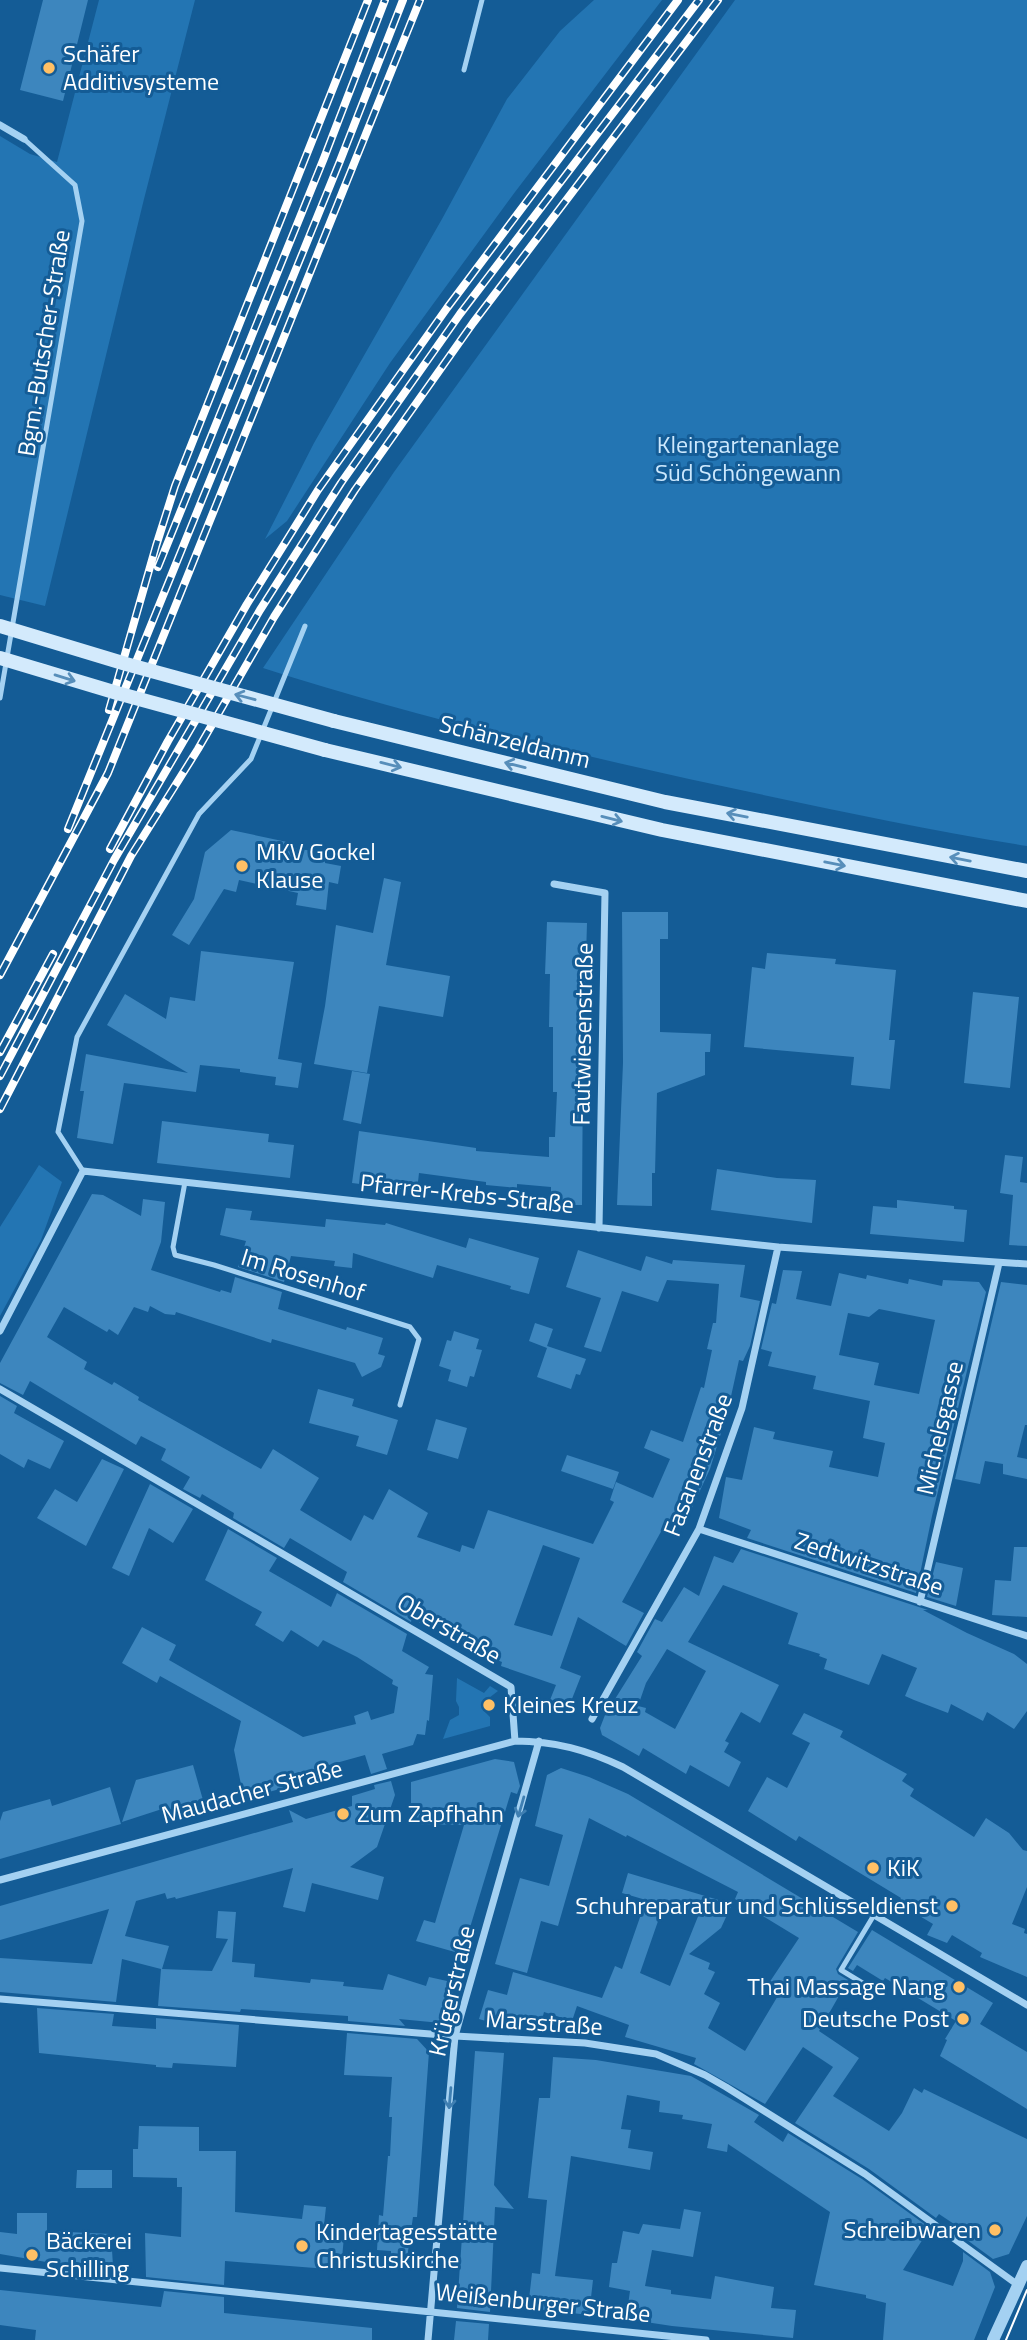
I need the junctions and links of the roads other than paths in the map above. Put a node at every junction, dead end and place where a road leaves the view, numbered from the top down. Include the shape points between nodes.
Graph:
1 (482, 0) edge
2 (464, 71) dead end
3 (0, 125) edge
4 (24, 139) joint
5 (0, 626) edge
6 (305, 626) dead end
7 (0, 658) edge
8 (0, 695) edge
9 (1027, 871) edge
10 (554, 884) dead end
11 (1027, 901) edge
12 (83, 1171) junction
13 (186, 1182) junction
14 (599, 1228) junction
15 (778, 1247) junction
16 (999, 1263) junction
17 (1027, 1264) edge
18 (0, 1331) edge
19 (0, 1390) edge
20 (400, 1405) dead end
21 (699, 1529) junction
22 (920, 1602) junction
23 (1027, 1636) edge
24 (593, 1719) dead end
25 (515, 1741) junction
26 (540, 1741) junction
27 (0, 1880) edge
28 (874, 1915) junction
29 (879, 1993) dead end
30 (0, 1999) edge
31 (1027, 2005) edge
32 (455, 2036) junction
33 (1027, 2266) edge
34 (0, 2268) edge
35 (1018, 2285) junction
36 (430, 2310) junction
37 (428, 2340) edge
38 (706, 2340) edge
39 (993, 2340) edge

1 - 2 lane
3 - 4 street
4 - 8 lane, Bgm.-Butscher-Straße via 75,185 82,221
9 -> 5 main road, Schänzeldamm, bridge via 665,802 334,721
6 - 12 lane via 251,759 199,814 77,1037 58,1132
7 -> 11 main road, Schänzeldamm, bridge via 325,750 662,830
10 - 14 street, Fautwiesenstraße via 605,893
12 - 13 street, Pfarrer-Krebs-Straße
12 - 18 street
13 - 14 street, Pfarrer-Krebs-Straße
13 - 20 lane, Im Rosenhof via 175,1255 415,1331 419,1339
14 - 15 street, Pfarrer-Krebs-Straße
15 - 16 street, Pfarrer-Krebs-Straße
15 - 21 street, Fasanenstraße via 742,1408
16 - 17 street, Pfarrer-Krebs-Straße
16 - 22 street, Michelsgasse
19 - 25 street, Oberstraße via 511,1687
21 - 22 street, Zedtwitzstraße
21 - 24 street, Fasanenstraße
22 - 23 street, Zedtwitzstraße
25 - 26 street
25 - 27 street, Maudacher Straße
26 - 28 street via 576,1747 623,1767
26 -> 32 street, Krügerstraße
28 - 29 lane via 841,1970
28 - 31 street
30 - 32 street, Marsstraße
32 - 35 street, Marsstraße via 585,2043 656,2054 684,2065 864,2174
32 -> 36 street, Krügerstraße
33 - 35 street
34 - 36 street, Weißenburger Straße
35 - 39 street
36 - 37 street, Krügerstraße
36 - 38 street, Weißenburger Straße

